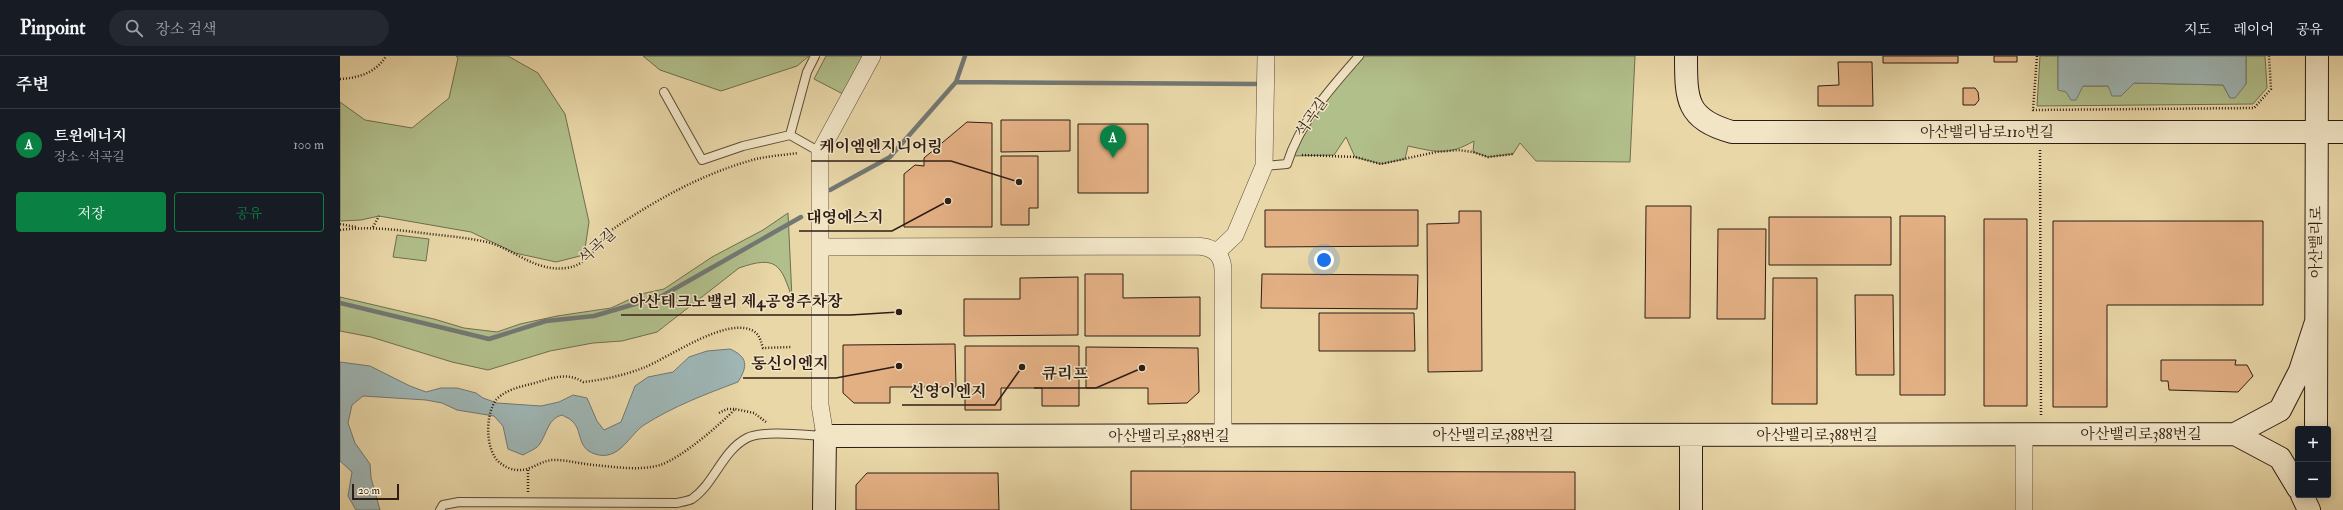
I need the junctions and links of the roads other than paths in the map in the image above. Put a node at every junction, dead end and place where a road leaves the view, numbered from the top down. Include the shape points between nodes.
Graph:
1 (815, 56) edge
2 (872, 56) edge
3 (1266, 56) edge
4 (1359, 56) edge
5 (1686, 56) edge
6 (2317, 56) edge
7 (664, 92) dead end
8 (2317, 132) junction
9 (2343, 132) edge
10 (790, 135) junction
11 (820, 152) junction
12 (1264, 166) junction
13 (820, 246) junction
14 (1217, 252) junction
15 (2316, 322) junction
16 (2316, 426) edge
17 (2024, 434) junction
18 (2235, 434) junction
19 (1691, 435) junction
20 (825, 436) junction
21 (1223, 436) junction
22 (2295, 483) edge
23 (2303, 498) edge
24 (2316, 498) edge
25 (440, 510) edge
26 (824, 510) edge
27 (1691, 510) edge
28 (2024, 510) edge
29 (2309, 510) edge
30 (2316, 510) edge

1 - 10 lane via 807,72
2 - 11 street
3 - 12 street
4 - 12 lane, 석곡길 via 1316,107 1294,141 1287,164
5 - 8 street, 아산밸리남로110번길 via 1688,99 1696,113 1715,127 1732,132
6 - 8 street, 아산밸리로
7 - 10 lane via 702,160 743,146
8 - 9 street, 아산밸리남로110번길
8 - 15 street, 아산밸리로
10 - 11 lane
11 - 13 street
12 - 14 street via 1235,235
13 - 14 street via 1197,246
13 - 20 street via 820,405
14 - 21 street via 1223,269
15 - 16 street, 아산밸리로
15 - 18 street via 2300,371 2280,410
17 - 18 street, 아산밸리로388번길
17 - 19 street, 아산밸리로388번길
17 - 28 street
18 - 22 street via 2280,458
19 - 21 street, 아산밸리로388번길
19 - 27 street
20 - 21 street, 아산밸리로388번길
20 - 25 lane via 748,437 731,451 707,484 691,500 677,503 459,502 443,505
20 - 26 street
23 - 29 street
24 - 30 street

